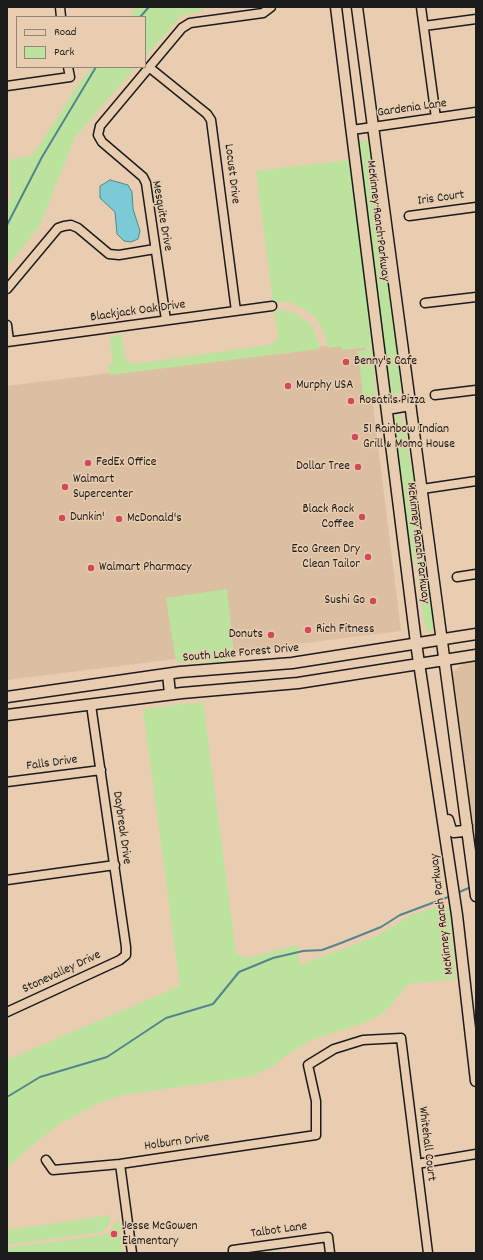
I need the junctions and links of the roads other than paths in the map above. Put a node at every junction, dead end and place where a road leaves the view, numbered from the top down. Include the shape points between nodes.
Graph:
1 (336, 7) edge
2 (358, 7) edge
3 (421, 7) edge
4 (271, 8) edge
5 (476, 19) edge
6 (424, 26) junction
7 (68, 68) edge
8 (150, 68) junction
9 (7, 86) edge
10 (476, 112) edge
11 (436, 118) junction
12 (373, 127) junction
13 (352, 130) junction
14 (476, 207) edge
15 (409, 216) dead end
16 (155, 249) junction
17 (7, 289) edge
18 (476, 297) edge
19 (425, 303) dead end
20 (272, 306) dead end
21 (236, 311) junction
22 (166, 320) junction
23 (7, 325) edge
24 (8, 341) edge
25 (476, 390) edge
26 (435, 395) dead end
27 (410, 405) junction
28 (387, 409) junction
29 (476, 481) edge
30 (422, 489) junction
31 (476, 574) edge
32 (457, 577) dead end
33 (476, 634) edge
34 (440, 640) junction
35 (416, 643) junction
36 (476, 655) edge
37 (444, 660) junction
38 (420, 664) junction
39 (168, 674) junction
40 (170, 694) junction
41 (7, 697) edge
42 (91, 705) junction
43 (7, 715) edge
44 (100, 770) junction
45 (7, 782) edge
46 (441, 797) junction
47 (467, 826) junction
48 (114, 864) junction
49 (7, 880) edge
50 (476, 896) edge
51 (126, 955) joint
52 (7, 1012) edge
53 (476, 1081) edge
54 (316, 1135) joint
55 (476, 1154) edge
56 (46, 1160) dead end
57 (120, 1164) junction
58 (417, 1164) junction
59 (233, 1251) edge
60 (132, 1253) edge
61 (330, 1253) edge
62 (428, 1253) edge

1 - 13 main road, McKinney Ranch Parkway
2 - 12 main road, McKinney Ranch Parkway
3 - 6 street
4 - 8 street via 263,13 190,23 182,28
5 - 6 street
6 - 11 street
7 - 9 street via 70,77
8 - 16 street, Mesquite Drive via 100,126 98,135 102,142 143,177
8 - 21 street, Locust Drive via 211,120
10 - 11 street, Gardenia Lane
11 - 12 street, Gardenia Lane
12 - 13 street, Gardenia Lane
12 - 27 main road, McKinney Ranch Parkway
13 - 28 main road, McKinney Ranch Parkway
14 - 15 street, Iris Court
16 - 17 street via 119,255 109,254 78,228 64,226 58,228
16 - 22 street, Mesquite Drive
18 - 19 street
20 - 21 street, Blackjack Oak Drive
21 - 22 street, Blackjack Oak Drive
22 - 24 street, Blackjack Oak Drive
23 - 24 street
25 - 26 street
27 - 28 main road
27 - 30 main road, McKinney Ranch Parkway
28 - 35 main road, McKinney Ranch Parkway
29 - 30 street
30 - 34 main road, McKinney Ranch Parkway
31 - 32 street
33 - 34 main road, South Lake Forest Drive
34 - 35 main road, South Lake Forest Drive
34 - 37 main road, McKinney Ranch Parkway
35 - 38 main road, McKinney Ranch Parkway
35 - 39 main road, South Lake Forest Drive via 292,663
36 - 37 main road
37 - 38 main road
37 - 47 main road, McKinney Ranch Parkway
38 - 40 main road via 298,683
38 - 46 main road, McKinney Ranch Parkway
39 - 40 main road
39 - 41 main road, South Lake Forest Drive
40 - 42 main road
42 - 43 main road
42 - 44 street, Daybreak Drive
44 - 45 street, Falls Drive
44 - 48 street, Daybreak Drive
46 - 47 main road via 451,830 461,832
46 - 53 main road, McKinney Ranch Parkway
47 - 50 main road, McKinney Ranch Parkway
48 - 49 street
48 - 51 street, Daybreak Drive
51 - 52 street, Stonevalley Drive
54 - 57 street, Holburn Drive
54 - 58 street, Whitehall Court via 316,1101 308,1065 334,1049 363,1040 401,1038
55 - 58 street
56 - 57 street, Holburn Drive via 53,1170
57 - 60 street
58 - 62 street, Whitehall Court
59 - 61 street, Talbot Lane via 328,1237

